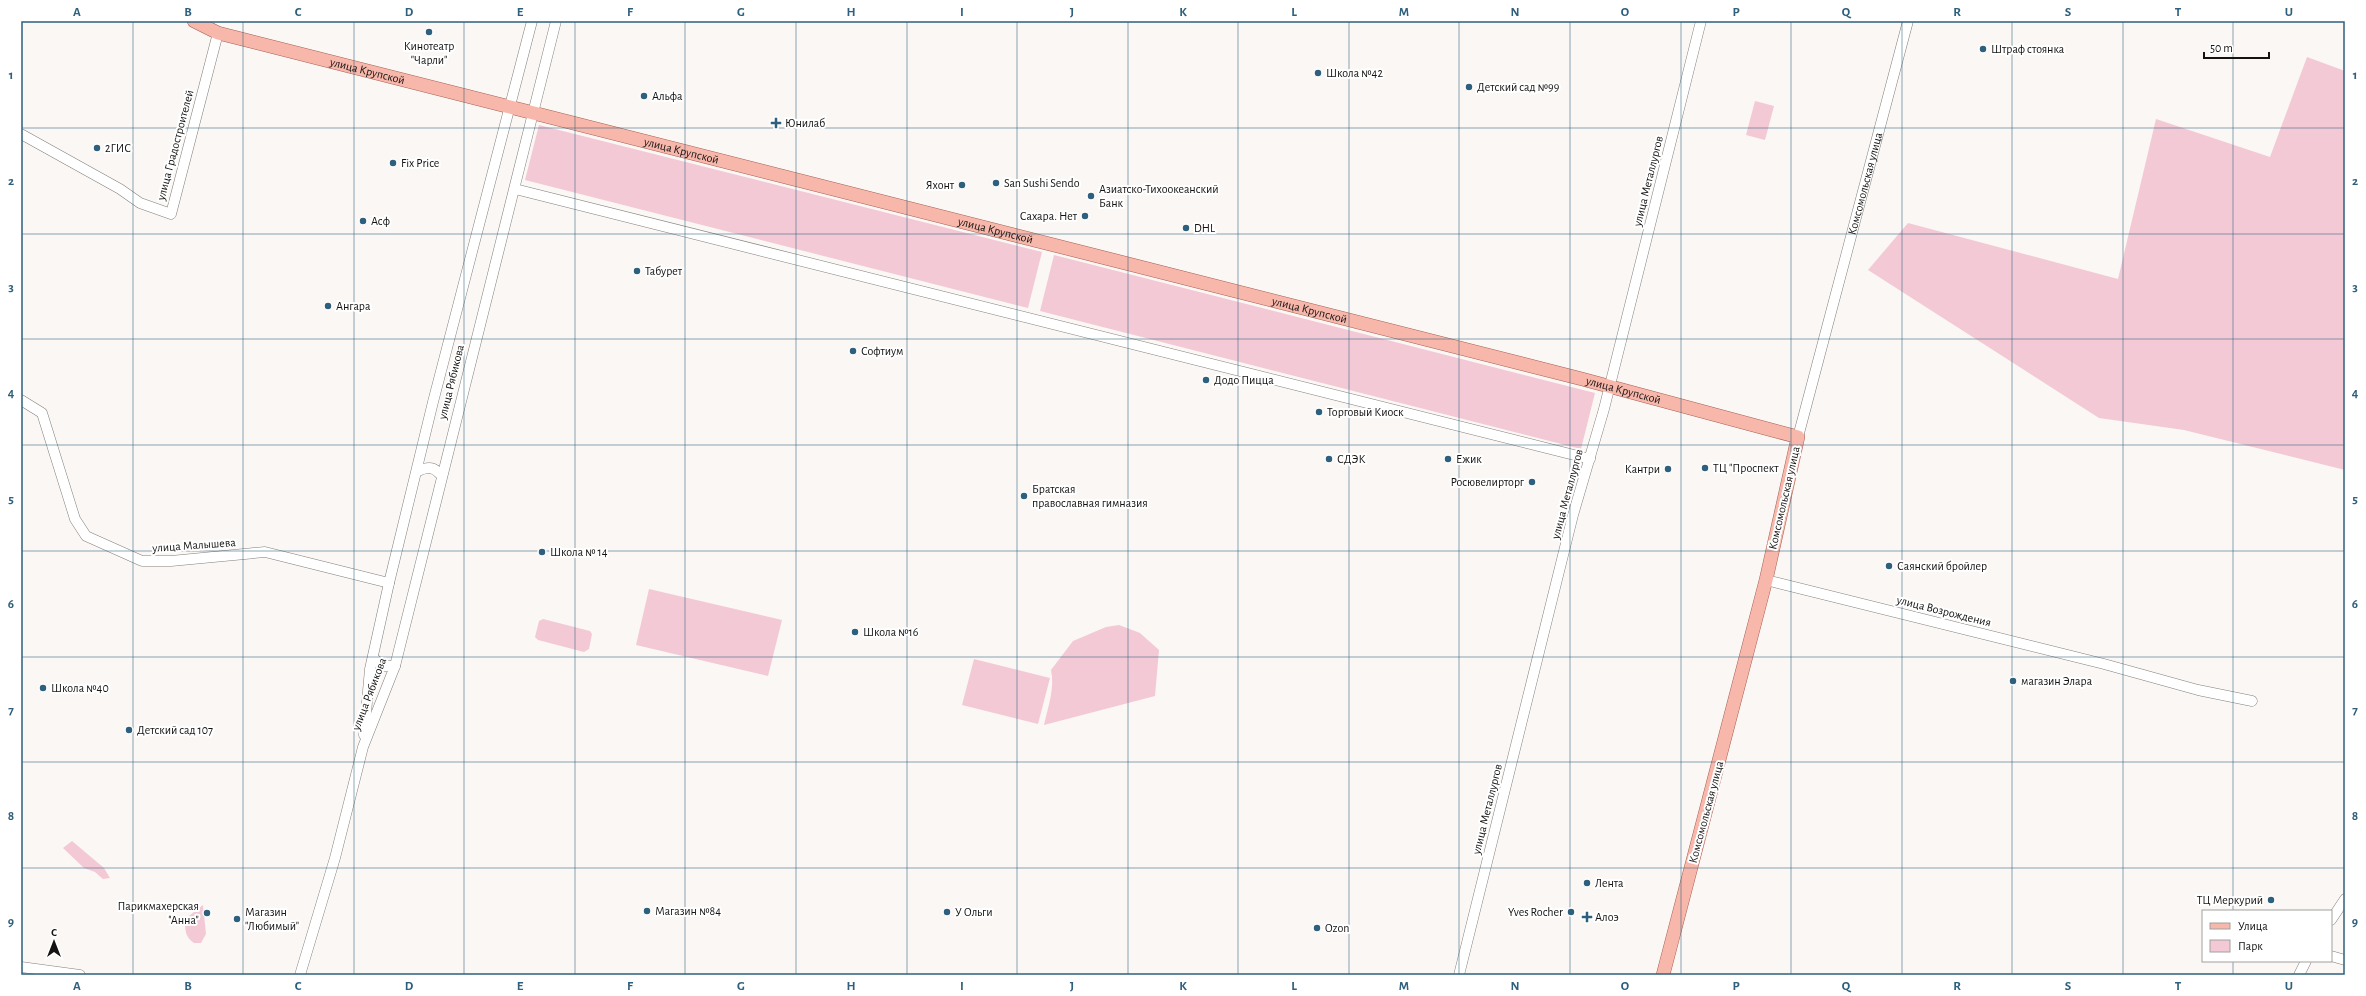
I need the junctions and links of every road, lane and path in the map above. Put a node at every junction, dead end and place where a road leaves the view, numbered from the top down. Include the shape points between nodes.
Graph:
1 (194, 21) edge
2 (532, 21) edge
3 (556, 21) edge
4 (1701, 21) edge
5 (1908, 21) edge
6 (218, 33) junction
7 (510, 107) junction
8 (532, 114) junction
9 (21, 134) edge
10 (515, 188) junction
11 (1610, 386) junction
12 (21, 400) edge
13 (1798, 437) junction
14 (1590, 459) junction
15 (418, 471) junction
16 (442, 476) junction
17 (1766, 580) junction
18 (389, 583) junction
19 (373, 657) junction
20 (395, 666) junction
21 (2252, 701) dead end
22 (363, 747) junction
23 (2345, 898) edge
24 (2332, 918) edge
25 (2332, 956) edge
26 (2345, 960) edge
27 (2306, 962) edge
28 (21, 967) edge
29 (80, 975) edge
30 (300, 975) edge
31 (1459, 975) edge
32 (1663, 975) edge
33 (2299, 975) edge

1 - 6 main road, улица Крупской
2 - 7 street, улица Рябикова
3 - 8 street, улица Рябикова
4 - 11 street, улица Металлургов
5 - 13 street, Комсомольская улица
6 - 7 main road, улица Крупской
6 - 9 street, улица Градостроителей via 171,214 140,203 120,189
7 - 8 main road, улица Крупской
7 - 15 street, улица Рябикова via 433,402
8 - 10 street, улица Рябикова
8 - 11 main road, улица Крупской
10 - 14 street
10 - 16 street, улица Рябикова via 489,282
11 - 13 main road, улица Крупской
11 - 14 street, улица Металлургов
12 - 18 street, улица Малышева via 42,413 75,519 86,536 142,561 171,561 265,552
13 - 17 main road, Комсомольская улица
14 - 31 street, улица Металлургов
15 - 16 street via 427,467 437,470
15 - 18 street, улица Рябикова
16 - 20 street, улица Рябикова
17 - 21 street, улица Возрождения via 2117,667 2198,690
17 - 32 main road, Комсомольская улица
18 - 19 street, улица Рябикова
19 - 20 street via 381,666
19 - 22 street, улица Рябикова
20 - 22 street, улица Рябикова
22 - 30 street, улица Рябикова via 335,858
23 - 24 street
25 - 26 street
27 - 33 street
28 - 29 street

